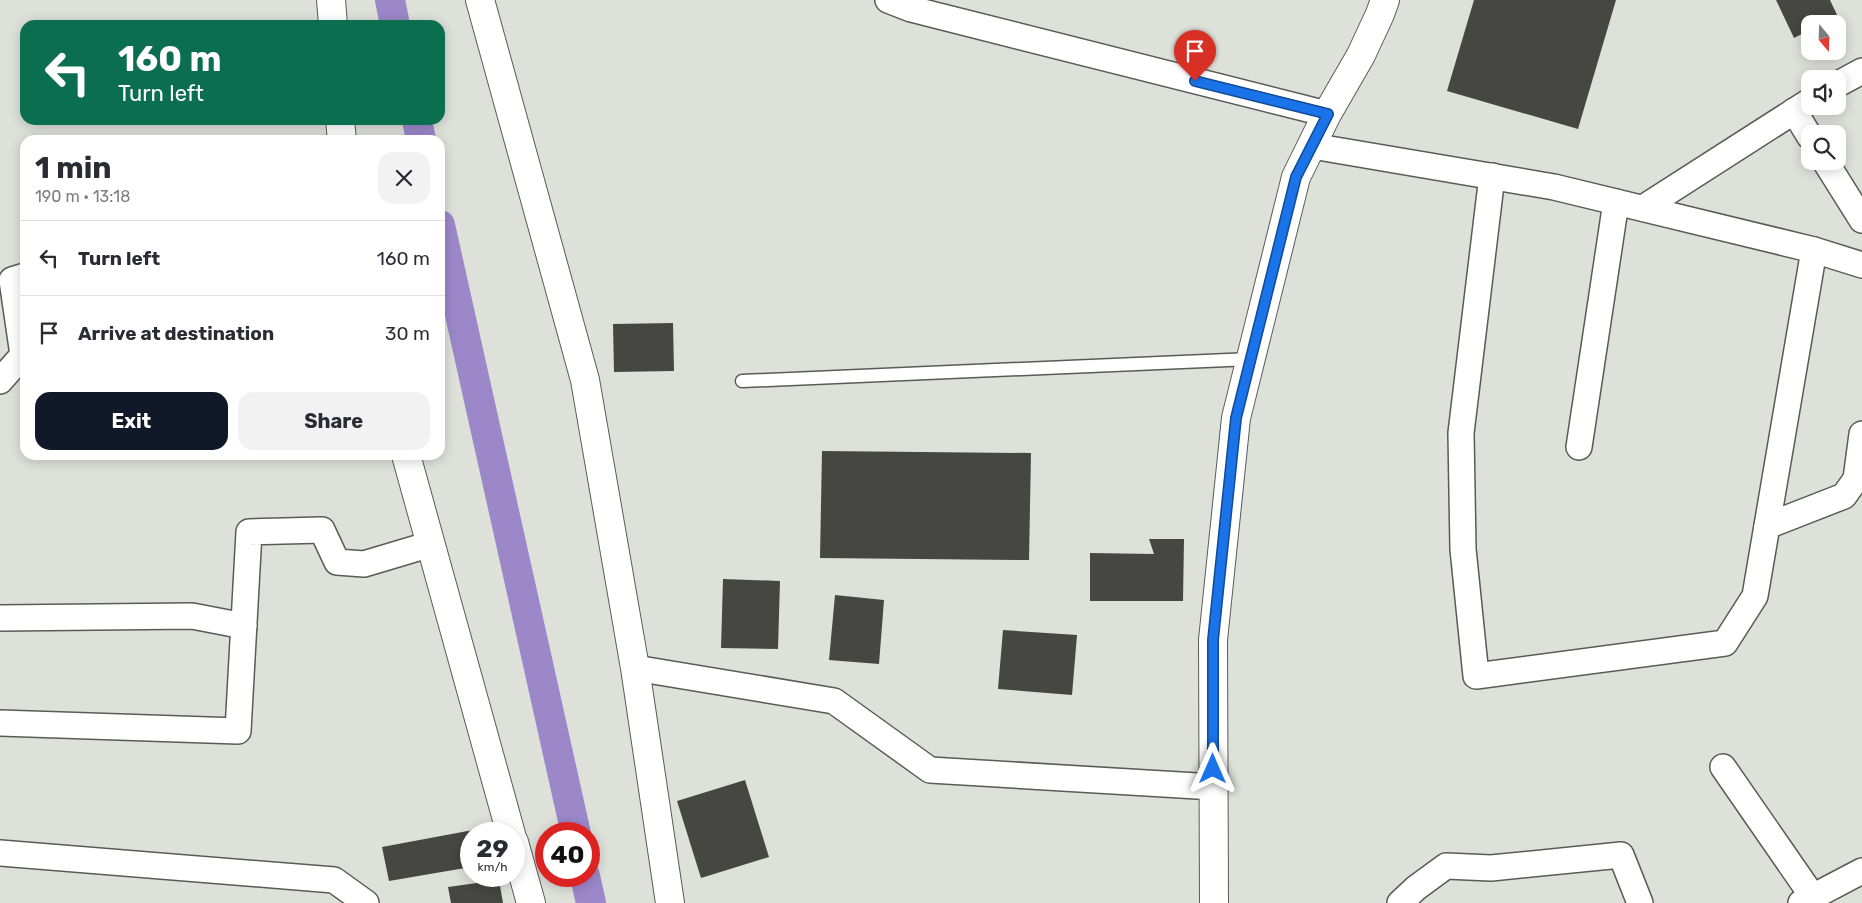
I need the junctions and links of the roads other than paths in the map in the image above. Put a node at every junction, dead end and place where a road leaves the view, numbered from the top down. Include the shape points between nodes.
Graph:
1 (331, 0) edge
2 (480, 0) edge
3 (888, 0) edge
4 (1385, 0) edge
5 (333, 20) edge
6 (1862, 70) edge
7 (1846, 79) edge
8 (1801, 107) edge
9 (1328, 114) junction
10 (1312, 146) junction
11 (1831, 170) edge
12 (1492, 176) junction
13 (1616, 202) junction
14 (1643, 208) junction
15 (1862, 220) edge
16 (1814, 250) junction
17 (1862, 265) edge
18 (20, 278) edge
19 (20, 335) edge
20 (20, 358) edge
21 (1251, 359) junction
22 (0, 381) edge
23 (742, 381) dead end
24 (1862, 434) edge
25 (1579, 448) dead end
26 (407, 460) edge
27 (1767, 526) junction
28 (431, 544) junction
29 (0, 618) edge
30 (244, 626) junction
31 (634, 668) junction
32 (0, 724) edge
33 (1722, 767) dead end
34 (1214, 787) junction
35 (509, 822) edge
36 (0, 854) edge
37 (1862, 871) edge
38 (525, 881) edge
39 (1807, 900) edge
40 (366, 903) edge
41 (531, 903) edge
42 (670, 903) edge
43 (1214, 903) edge
44 (1400, 903) edge
45 (1640, 903) edge

1 - 5 street
2 - 31 street via 585,380
3 - 9 street via 911,10
4 - 9 street via 1361,55
6 - 7 street
8 - 14 street
9 - 10 street
10 - 12 street
10 - 21 street via 1296,177
11 - 15 street
12 - 13 street via 1554,186
12 - 27 street via 1461,432 1463,549 1476,676 1724,643 1754,596
13 - 14 street
13 - 25 street
14 - 16 street
16 - 17 street
16 - 27 street
18 - 19 street via 12,280
20 - 22 street
21 - 23 lane
21 - 34 street via 1236,418 1213,640
24 - 27 street via 1856,479 1844,496
26 - 28 street
28 - 30 street via 364,564 336,562 322,530 250,532
28 - 35 street
29 - 30 street via 192,616
30 - 32 street via 238,731
31 - 34 street via 834,701 930,770
31 - 42 street
33 - 39 street
34 - 43 street
36 - 40 street via 334,880
37 - 39 street
38 - 41 street
44 - 45 street via 1446,866 1491,868 1621,855

